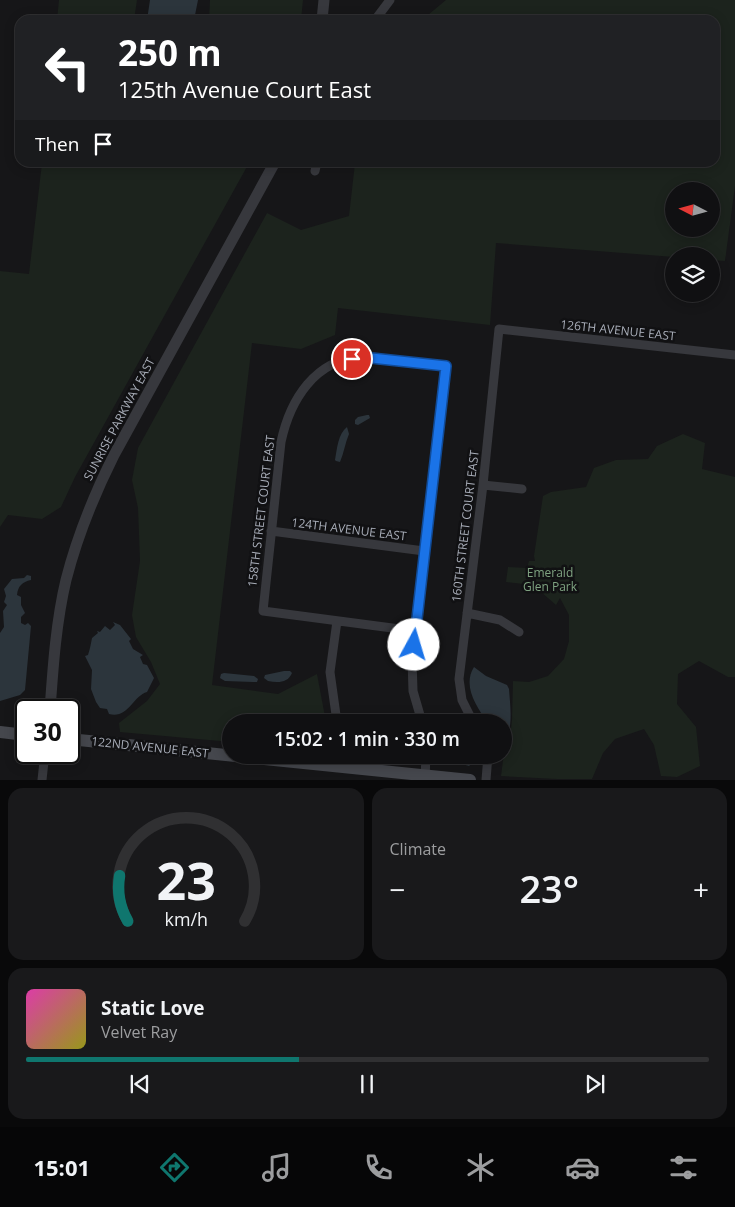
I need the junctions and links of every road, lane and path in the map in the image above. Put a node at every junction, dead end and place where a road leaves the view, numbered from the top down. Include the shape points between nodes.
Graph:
1 (324, 0) edge
2 (390, 0) edge
3 (322, 15) edge
4 (379, 15) edge
5 (272, 167) edge
6 (499, 329) joint
7 (735, 355) edge
8 (483, 485) junction
9 (522, 489) dead end
10 (271, 531) junction
11 (424, 551) junction
12 (468, 612) junction
13 (337, 622) junction
14 (415, 631) junction
15 (519, 632) dead end
16 (51, 699) edge
17 (336, 714) edge
18 (420, 714) edge
19 (469, 714) edge
20 (0, 732) edge
21 (15, 734) edge
22 (80, 740) edge
23 (222, 751) edge
24 (44, 764) edge
25 (355, 764) edge
26 (426, 764) edge
27 (487, 764) edge
28 (425, 777) edge
29 (42, 780) edge
30 (470, 780) edge
31 (486, 780) edge

1 - 3 street
2 - 4 street
5 - 16 street, SUNRISE PARKWAY EAST via 97,490 66,580
6 - 7 street, 126TH AVENUE EAST
6 - 8 street, 160TH STREET COURT EAST
8 - 9 street
8 - 12 street, 160TH STREET COURT EAST
10 - 11 street, 124TH AVENUE EAST
10 - 11 street, 158TH STREET COURT EAST via 284,428 293,403 315,376 339,362 362,357 446,366
10 - 13 street, 158TH STREET COURT EAST via 263,611
11 - 14 street
12 - 15 street via 500,620
12 - 19 street, 160TH STREET COURT EAST via 459,689
13 - 14 street
13 - 17 street via 330,672
14 - 18 street via 412,674
20 - 21 main road
22 - 23 main road, 122ND AVENUE EAST
24 - 29 street
25 - 28 main road, 122ND AVENUE EAST
26 - 28 street
27 - 31 street
28 - 30 main road, 122ND AVENUE EAST

